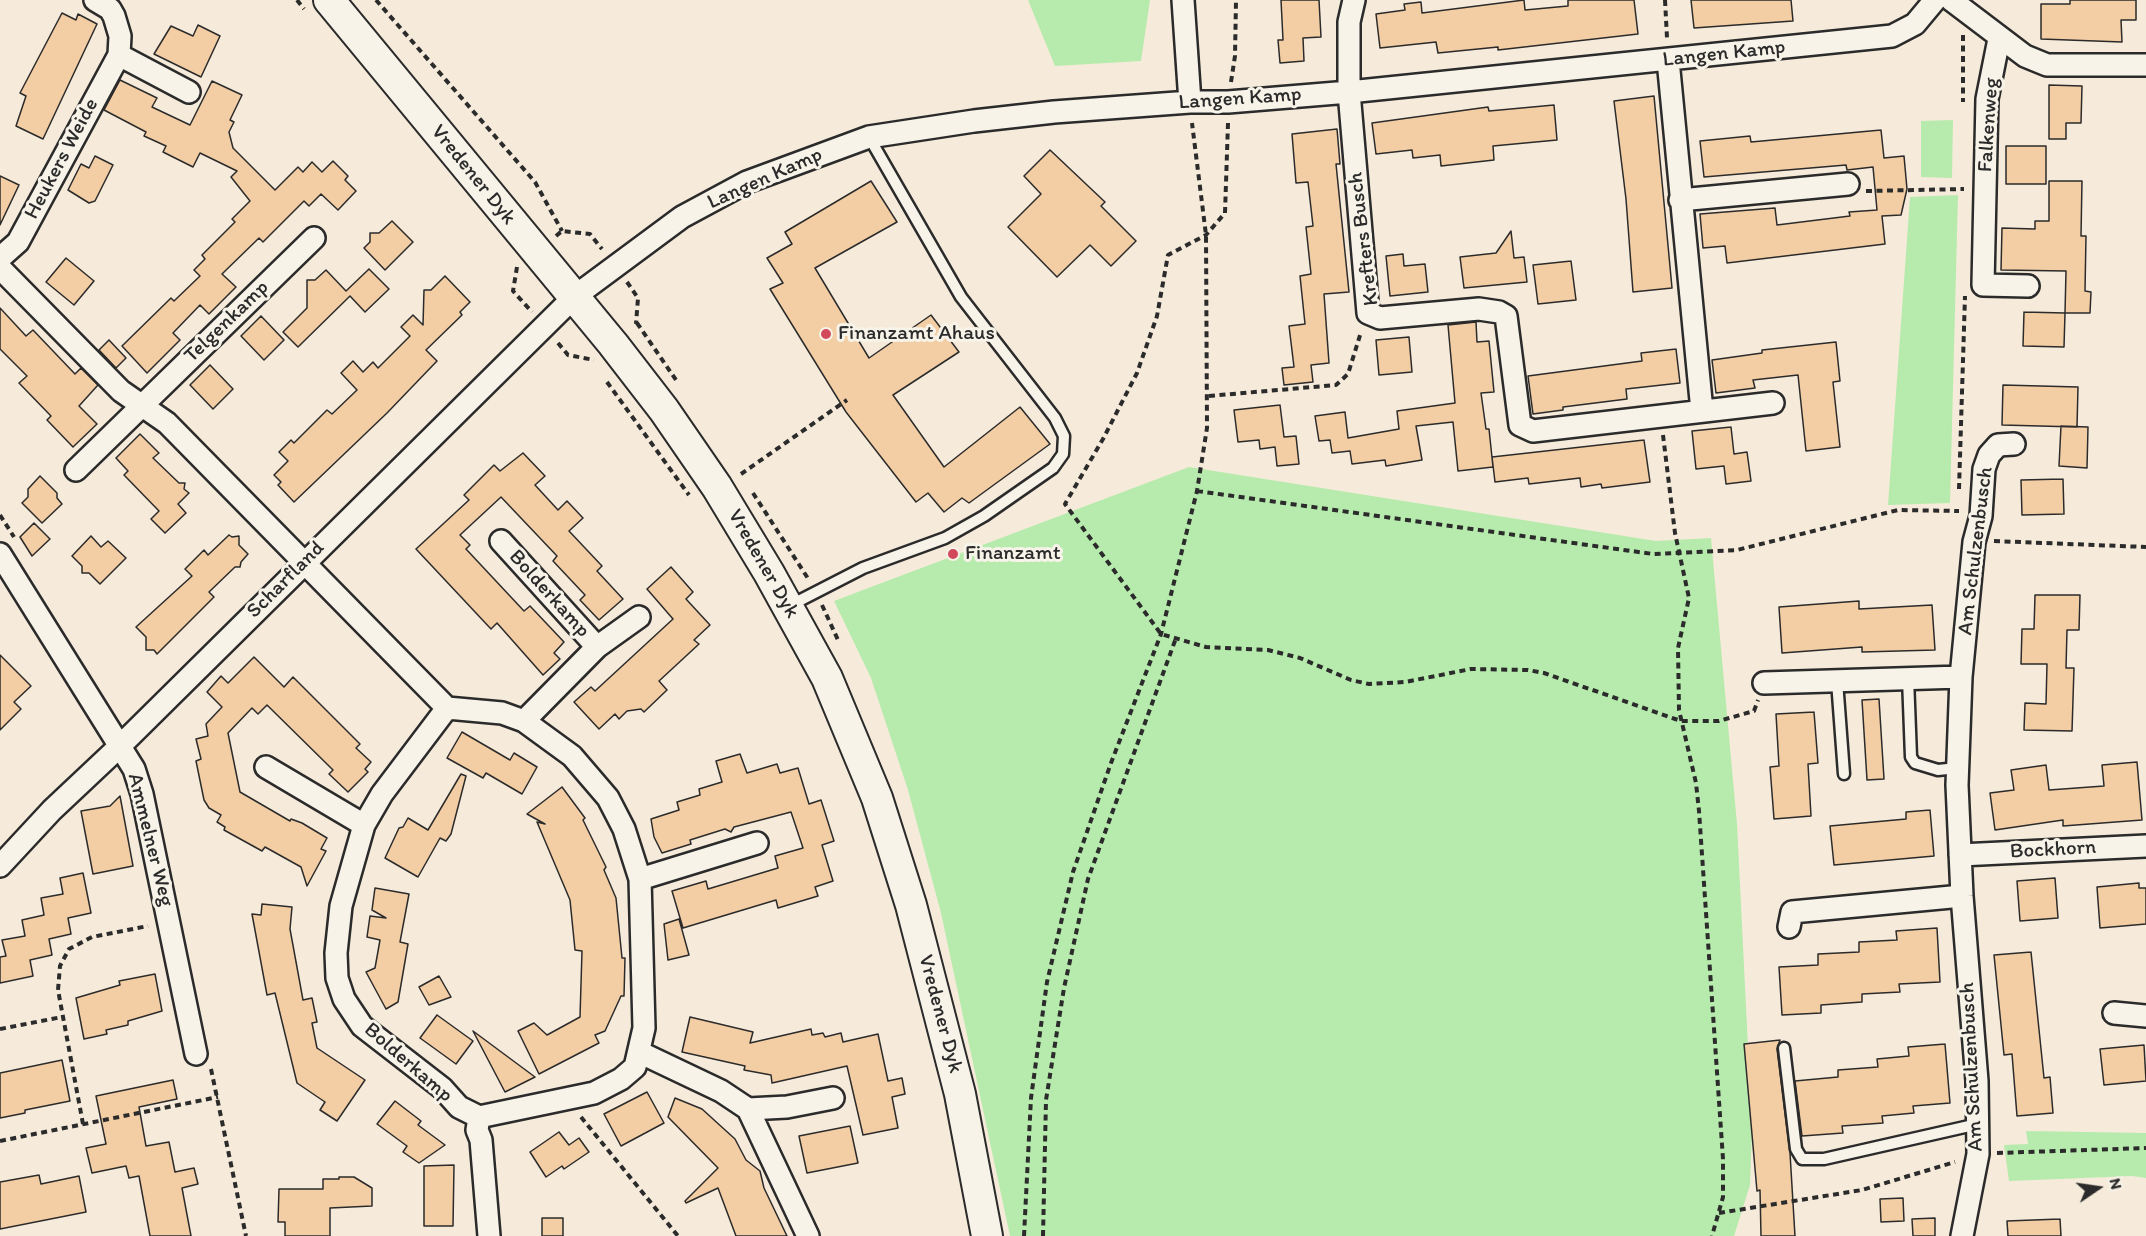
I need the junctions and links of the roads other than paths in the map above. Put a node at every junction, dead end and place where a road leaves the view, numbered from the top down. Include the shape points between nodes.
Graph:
1 (95, 0) edge
2 (329, 0) edge
3 (1183, 0) edge
4 (1354, 0) edge
5 (1935, 0) edge
6 (1951, 0) edge
7 (1999, 39) junction
8 (119, 56) junction
9 (1668, 60) junction
10 (2146, 65) edge
11 (189, 92) dead end
12 (1349, 92) junction
13 (1190, 102) junction
14 (869, 137) junction
15 (1848, 184) road end
16 (1680, 200) junction
17 (314, 238) dead end
18 (0, 258) edge
19 (0, 268) edge
20 (2028, 286) dead end
21 (574, 297) junction
22 (1773, 403) dead end
23 (141, 407) junction
24 (1702, 411) junction
25 (2014, 444) dead end
26 (76, 470) dead end
27 (501, 541) dead end
28 (0, 554) edge
29 (304, 562) junction
30 (788, 606) junction
31 (639, 617) dead end
32 (597, 647) junction
33 (1962, 677) junction
34 (1908, 678) junction
35 (1837, 681) junction
36 (1764, 683) road end
37 (447, 708) junction
38 (524, 721) junction
39 (120, 746) junction
40 (266, 767) dead end
41 (1957, 768) junction
42 (1844, 774) dead end
43 (364, 825) junction
44 (757, 843) dead end
45 (2146, 846) edge
46 (1960, 855) junction
47 (0, 866) edge
48 (640, 879) junction
49 (1962, 896) junction
50 (1789, 927) dead end
51 (2114, 1013) dead end
52 (2146, 1016) edge
53 (1784, 1048) dead end
54 (639, 1052) junction
55 (196, 1054) road end
56 (833, 1098) dead end
57 (748, 1109) junction
58 (479, 1117) junction
59 (1978, 1124) junction
60 (489, 1236) edge
61 (808, 1236) edge
62 (987, 1236) edge
63 (1962, 1236) edge

1 - 8 street via 114,16 120,36
2 - 21 main road, Vredener Dyk
3 - 13 street
4 - 12 street, Krefters Busch via 1349,22
5 - 9 street, Langen Kamp via 1915,24 1892,36
6 - 7 street
7 - 10 street, Falkenweg via 2047,65
7 - 20 street, Falkenweg via 1987,99 1983,285
8 - 11 street
8 - 18 street, Heukers Weide via 18,242
9 - 12 street, Langen Kamp
9 - 16 street
12 - 13 street, Langen Kamp
12 - 24 street, Krefters Busch via 1368,313 1380,318 1479,309 1506,316 1520,425 1533,431
13 - 14 street, Langen Kamp via 1054,112
14 - 21 street, Langen Kamp via 747,182 682,217
14 - 30 lane via 961,297 1055,418 1064,436 1063,454 1053,468 974,522 945,538 863,568
15 - 16 street
16 - 24 street
17 - 23 street, Telgenkamp
19 - 23 street
21 - 29 street, Scharfland
21 - 30 main road, Vredener Dyk via 691,448
22 - 24 street, Krefters Busch
23 - 26 street, Telgenkamp
23 - 29 street via 167,423
25 - 33 street, Am Schulzenbusch via 1998,445 1984,469
27 - 32 street, Bolderkamp
28 - 39 street, Ammelner Weg
29 - 37 street
29 - 39 street, Scharfland
30 - 62 main road, Vredener Dyk via 827,678 877,798 912,905 960,1094
31 - 32 street, Bolderkamp
32 - 38 street, Bolderkamp
33 - 34 street
33 - 41 street, Am Schulzenbusch
34 - 35 street
34 - 41 lane via 1914,763 1938,770
35 - 36 street
35 - 42 lane
37 - 38 street via 502,713
37 - 43 street, Bolderkamp via 382,794
38 - 48 street via 572,756 608,798 624,830
39 - 47 street, Scharfland
39 - 55 street, Ammelner Weg via 134,769 142,794
40 - 43 street
41 - 46 street, Am Schulzenbusch
43 - 58 street, Bolderkamp via 341,906 336,953 337,978 344,999 362,1026 442,1088 459,1107
44 - 48 street
45 - 46 street, Bockhorn
46 - 49 street, Am Schulzenbusch
48 - 54 street via 644,1028
49 - 50 street via 1792,912
49 - 59 street, Am Schulzenbusch
51 - 52 street
53 - 59 lane via 1796,1149 1802,1159 1824,1159
54 - 57 street
54 - 58 street via 635,1067 594,1093
56 - 57 street via 787,1107
57 - 61 street
58 - 60 street via 477,1130
59 - 63 street, Am Schulzenbusch via 1978,1154

